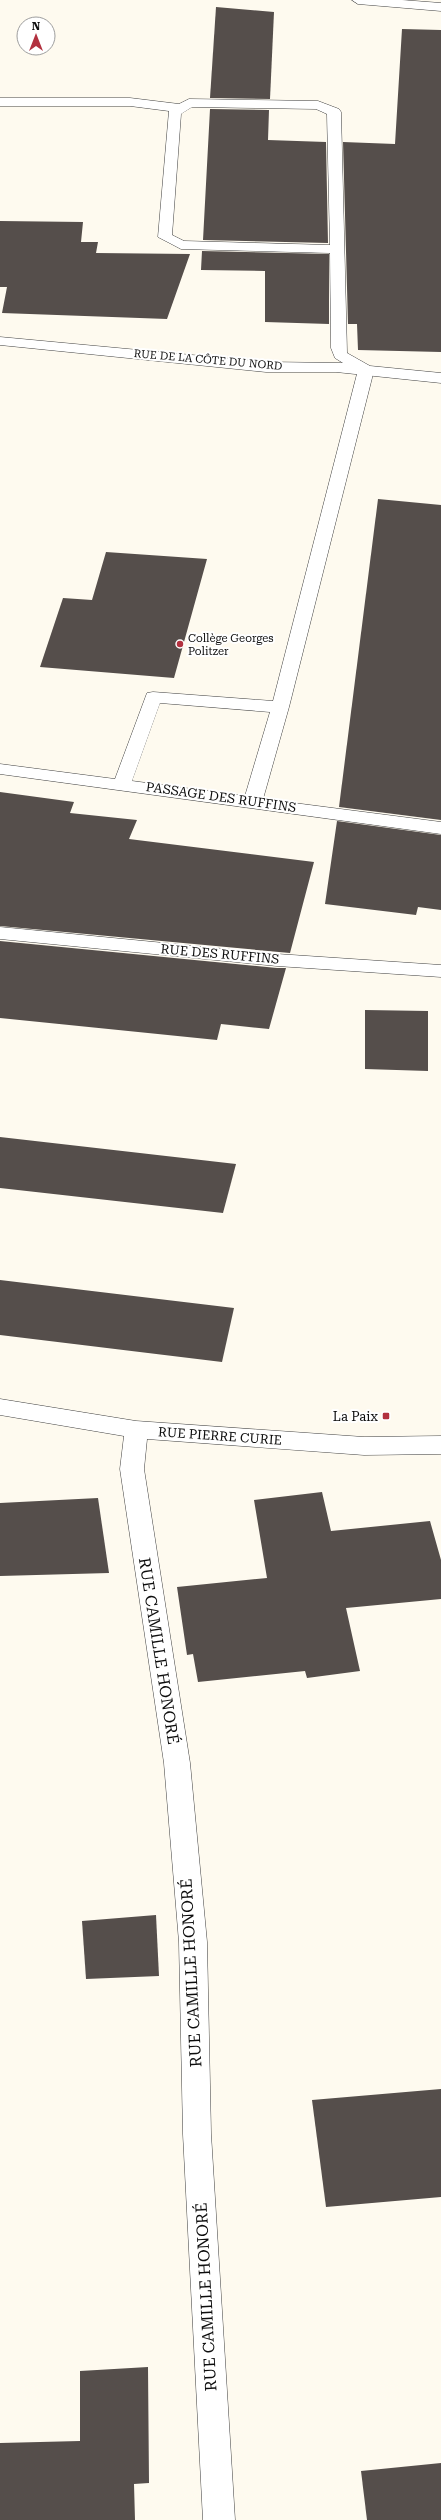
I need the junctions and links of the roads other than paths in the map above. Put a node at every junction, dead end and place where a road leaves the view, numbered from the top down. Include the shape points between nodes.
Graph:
1 (358, 0) edge
2 (441, 7) edge
3 (0, 102) edge
4 (181, 108) junction
5 (337, 249) junction
6 (0, 341) edge
7 (366, 370) junction
8 (441, 378) edge
9 (280, 707) junction
10 (0, 769) edge
11 (122, 784) junction
12 (253, 802) junction
13 (441, 828) edge
14 (0, 933) edge
15 (441, 971) edge
16 (0, 1407) edge
17 (136, 1430) junction
18 (441, 1445) edge
19 (219, 2520) edge

1 - 2 street
3 - 4 street via 130,102
4 - 5 street via 189,103 318,104 334,112
4 - 5 street via 175,112 165,237 181,245
5 - 7 street via 340,355
6 - 7 street, RUE DE LA CÔTE DU NORD via 266,367 336,367
7 - 8 street, RUE DE LA CÔTE DU NORD
7 - 9 street
9 - 11 street via 153,697
9 - 12 street
10 - 11 street, PASSAGE DES RUFFINS
11 - 12 street, PASSAGE DES RUFFINS
12 - 13 street, PASSAGE DES RUFFINS
14 - 15 street, RUE DES RUFFINS via 277,960
16 - 17 street, RUE PIERRE CURIE
17 - 18 street, RUE PIERRE CURIE via 364,1446
17 - 19 street, RUE CAMILLE HONORÉ via 132,1469 176,1762 193,1942 196,2134

